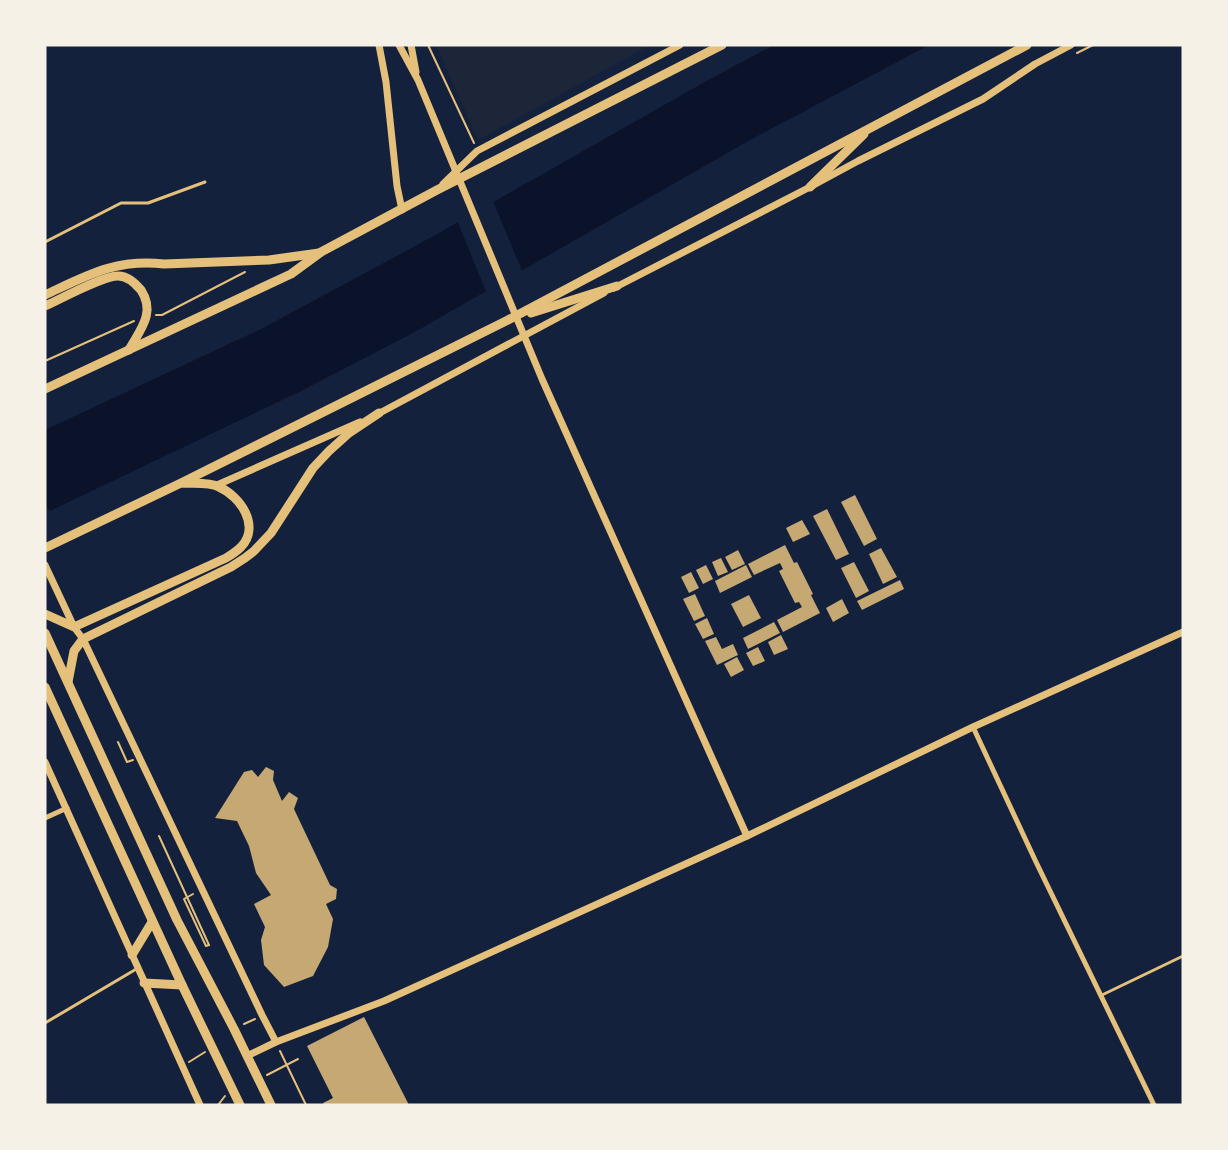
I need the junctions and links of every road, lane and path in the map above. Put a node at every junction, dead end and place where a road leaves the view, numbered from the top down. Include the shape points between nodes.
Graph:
1 (379, 45) edge
2 (399, 45) edge
3 (411, 45) edge
4 (428, 45) edge
5 (680, 45) edge
6 (722, 45) edge
7 (1027, 45) edge
8 (1071, 45) edge
9 (418, 81) junction
10 (871, 127) junction
11 (477, 151) junction
12 (206, 182) dead end
13 (810, 187) junction
14 (437, 190) junction
15 (402, 210) junction
16 (45, 242) edge
17 (321, 252) junction
18 (617, 286) junction
19 (45, 295) edge
20 (45, 306) edge
21 (508, 321) junction
22 (129, 350) junction
23 (45, 389) edge
24 (380, 413) junction
25 (181, 483) junction
26 (217, 485) junction
27 (45, 548) edge
28 (45, 565) edge
29 (45, 614) edge
30 (74, 627) junction
31 (1183, 632) edge
32 (45, 633) edge
33 (83, 639) junction
34 (68, 682) junction
35 (45, 687) edge
36 (973, 726) junction
37 (118, 742) dead end
38 (45, 762) edge
39 (128, 762) dead end
40 (66, 808) junction
41 (45, 818) edge
42 (159, 836) dead end
43 (747, 836) junction
44 (203, 889) junction
45 (187, 897) junction
46 (152, 922) junction
47 (132, 956) junction
48 (1183, 956) edge
49 (138, 968) junction
50 (144, 983) junction
51 (182, 985) junction
52 (1102, 995) junction
53 (45, 1023) edge
54 (276, 1042) junction
55 (247, 1056) junction
56 (200, 1105) edge
57 (240, 1105) edge
58 (271, 1105) edge
59 (306, 1105) edge
60 (1154, 1105) edge

1 - 15 street
2 - 9 street
3 - 9 street
4 - 11 path
5 - 11 street
6 - 14 highway
7 - 10 highway
8 - 13 street via 983,99
9 - 43 street via 542,378
10 - 13 highway
10 - 21 highway
11 - 14 street
12 - 16 lane via 148,203 121,203
13 - 18 street
14 - 15 highway
15 - 17 highway
17 - 19 highway via 269,260 130,263 100,270
17 - 22 highway via 291,274
18 - 21 highway
18 - 24 street
20 - 22 highway via 105,279 127,278 136,283 147,306 147,316
21 - 25 highway
22 - 23 highway
24 - 26 street
24 - 33 highway via 350,433 313,468 271,532 245,558
25 - 26 highway
25 - 27 highway
26 - 30 highway via 232,494 247,516 250,529 242,547 226,558
28 - 30 street
29 - 30 highway
30 - 33 street
31 - 36 street
32 - 34 highway
33 - 34 highway via 74,651
33 - 44 street
34 - 55 highway via 177,920
35 - 46 highway
36 - 43 street
36 - 52 street
37 - 39 path
38 - 40 street
40 - 41 street
40 - 47 street
42 - 45 path
43 - 54 street via 384,1001
44 - 45 path
44 - 54 street
45 - 45 path via 184,899 206,946 208,945
46 - 47 highway
46 - 51 highway
47 - 49 street
48 - 52 lane
49 - 50 street
49 - 53 lane
50 - 51 highway
50 - 56 street
51 - 57 highway
52 - 60 street
54 - 55 street
54 - 59 path
55 - 58 highway

